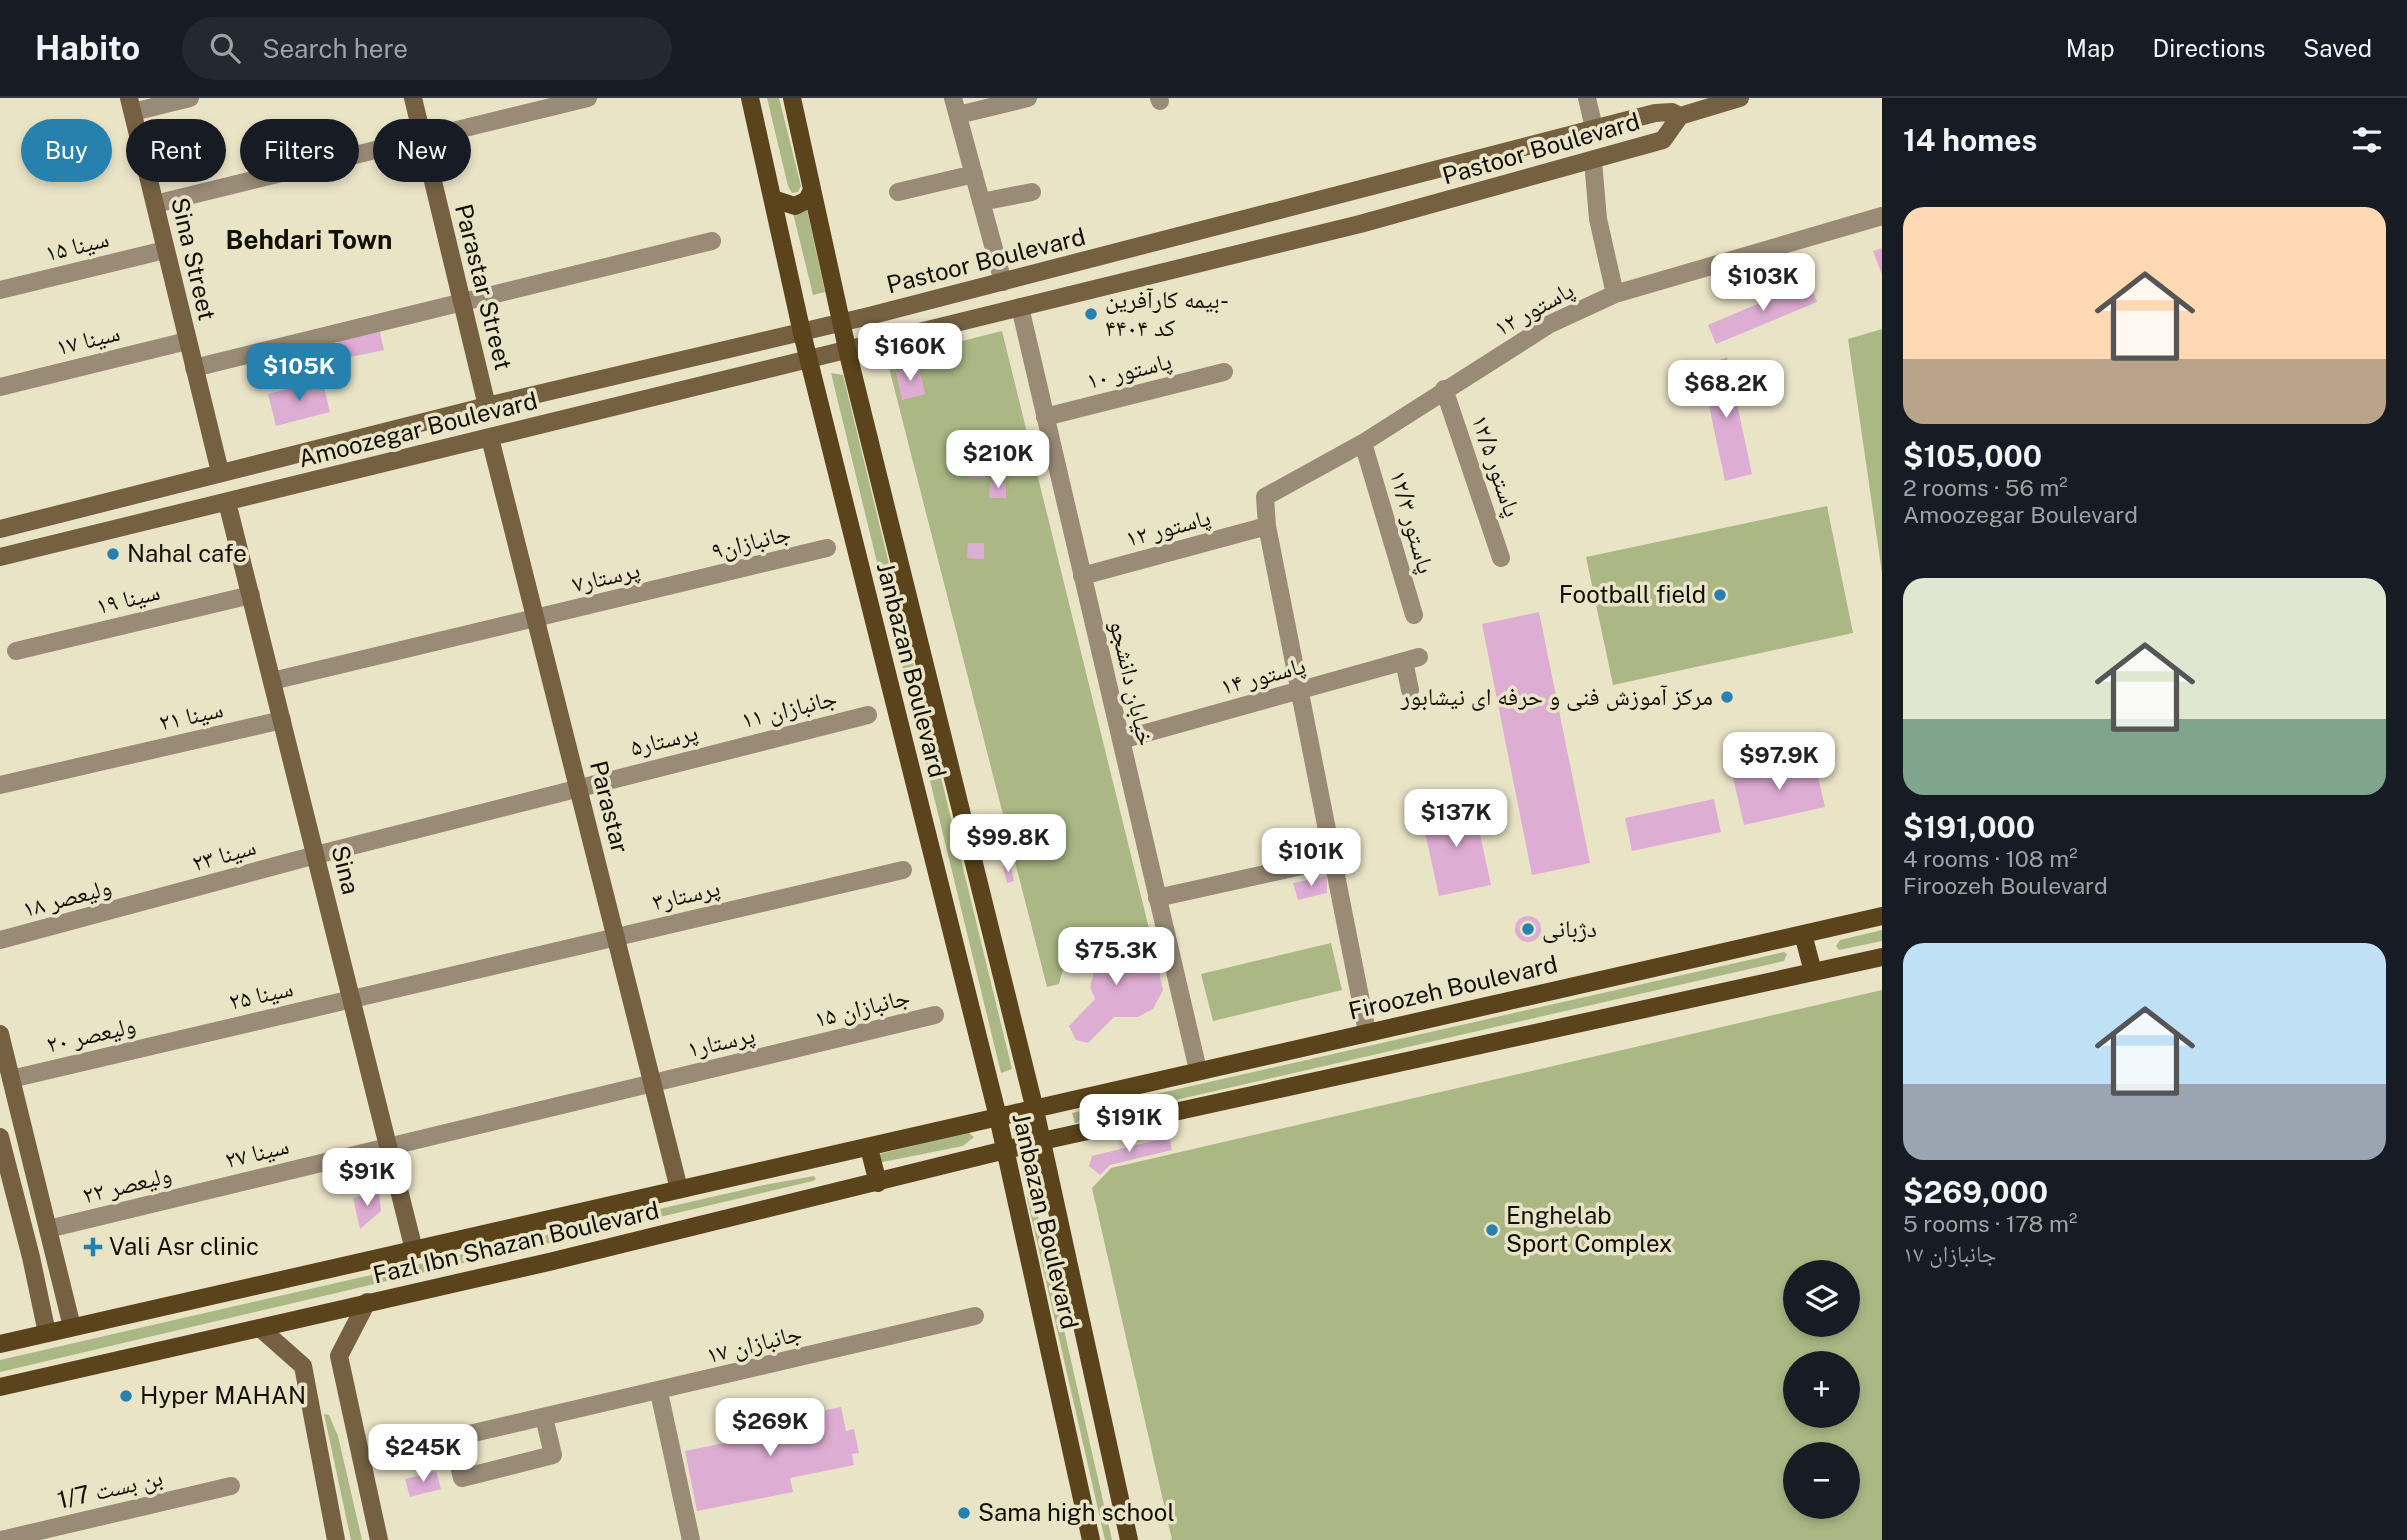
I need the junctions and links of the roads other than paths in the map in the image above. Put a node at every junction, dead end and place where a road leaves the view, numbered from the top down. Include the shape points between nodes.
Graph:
1 (190, 98) edge
2 (413, 98) edge
3 (588, 98) edge
4 (750, 98) edge
5 (792, 98) edge
6 (1028, 98) edge
7 (1587, 98) edge
8 (1741, 98) edge
9 (1698, 103) edge
10 (131, 105) edge
11 (956, 107) edge
12 (1680, 116) junction
13 (418, 119) edge
14 (471, 126) edge
15 (1594, 128) junction
16 (373, 150) edge
17 (1593, 161) junction
18 (974, 174) junction
19 (433, 182) edge
20 (813, 190) junction
21 (898, 192) dead end
22 (1032, 192) dead end
23 (773, 199) junction
24 (981, 202) junction
25 (155, 204) junction
26 (1882, 216) edge
27 (712, 241) dead end
28 (1166, 241) junction
29 (165, 250) junction
30 (1173, 269) junction
31 (1003, 282) junction
32 (0, 290) edge
33 (1615, 294) junction
34 (462, 302) junction
35 (1020, 307) junction
36 (841, 323) junction
37 (802, 333) junction
38 (187, 341) junction
39 (847, 350) junction
40 (808, 359) junction
41 (194, 368) junction
42 (1224, 372) dead end
43 (0, 387) edge
44 (1444, 389) junction
45 (487, 406) junction
46 (1045, 417) junction
47 (490, 438) junction
48 (1363, 443) junction
49 (220, 472) junction
50 (228, 502) junction
51 (1267, 526) junction
52 (0, 529) edge
53 (827, 548) dead end
54 (0, 556) edge
55 (1501, 558) dead end
56 (1082, 576) junction
57 (688, 583) joint
58 (251, 595) junction
59 (1414, 615) dead end
60 (536, 619) junction
61 (16, 651) dead end
62 (272, 681) junction
63 (1410, 690) dead end
64 (1300, 692) junction
65 (868, 715) dead end
66 (282, 720) junction
67 (1121, 740) junction
68 (721, 751) joint
69 (0, 785) edge
70 (578, 787) junction
71 (447, 821) joint
72 (316, 855) junction
73 (1333, 859) junction
74 (903, 870) dead end
75 (1157, 898) junction
76 (146, 902) joint
77 (1882, 916) edge
78 (1803, 934) junction
79 (616, 937) junction
80 (0, 940) edge
81 (1882, 957) edge
82 (484, 968) joint
83 (1813, 972) junction
84 (352, 999) junction
85 (935, 1015) dead end
86 (1367, 1032) junction
87 (0, 1034) edge
88 (181, 1039) joint
89 (800, 1048) joint
90 (1198, 1070) junction
91 (11, 1079) junction
92 (653, 1084) junction
93 (1035, 1110) junction
94 (521, 1115) joint
95 (998, 1117) junction
96 (1042, 1140) junction
97 (1, 1142) edge
98 (389, 1147) junction
99 (869, 1148) junction
100 (1005, 1150) junction
101 (877, 1183) junction
102 (218, 1188) joint
103 (679, 1189) junction
104 (48, 1229) junction
105 (414, 1250) junction
106 (53, 1251) junction
107 (31, 1257) junction
108 (368, 1302) junction
109 (975, 1316) dead end
110 (72, 1327) junction
111 (260, 1328) junction
112 (47, 1333) junction
113 (0, 1344) edge
114 (0, 1387) edge
115 (659, 1392) junction
116 (544, 1417) junction
117 (231, 1486) dead end
118 (1, 1540) edge
119 (336, 1540) edge
120 (379, 1540) edge
121 (691, 1540) edge
122 (1091, 1540) edge
123 (1129, 1540) edge

1 - 10 street
2 - 13 street, Parastar Street
3 - 14 street
4 - 23 main road, Janbazan Boulevard
5 - 20 main road, Janbazan Boulevard
6 - 11 street
7 - 15 street
8 - 9 street
9 - 12 street
10 - 25 street, Sina Street
11 - 18 street
12 - 15 street, Pastoor Boulevard via 1655,113
12 - 17 street, Pastoor Boulevard via 1663,139
15 - 28 street, Pastoor Boulevard
16 - 25 street
17 - 30 street, Pastoor Boulevard
17 - 33 street via 1598,219
18 - 21 street
18 - 24 street
19 - 34 street, Parastar Street
20 - 23 main road via 795,206
20 - 36 main road, Janbazan Boulevard
22 - 24 street
23 - 37 main road, Janbazan Boulevard
24 - 31 street
25 - 29 street, Sina Street
26 - 33 street, ۱۲ پاستور
27 - 34 street
28 - 30 street
28 - 31 street, Pastoor Boulevard
29 - 32 street, سینا ۱۵
29 - 38 street, Sina Street
30 - 35 street, Pastoor Boulevard
31 - 36 street, Pastoor Boulevard
33 - 44 street, ۱۲ پاستور via 1550,324
34 - 41 street
34 - 45 street, Parastar Street
35 - 39 street, Pastoor Boulevard
35 - 46 street, خیابان دانشجو
36 - 37 street, Amoozegar Boulevard
36 - 39 main road, Janbazan Boulevard
37 - 40 main road, Janbazan Boulevard
37 - 45 street, Amoozegar Boulevard
38 - 41 street, Sina Street
38 - 43 street, سینا ۱۷
39 - 40 street, Amoozegar Boulevard
39 - 93 main road, Janbazan Boulevard
40 - 47 street, Amoozegar Boulevard
40 - 95 main road, Janbazan Boulevard
41 - 49 street, Sina Street
42 - 46 street, پاستور ۱۰
44 - 48 street, ۱۲ پاستور
44 - 55 street, پاستور ۱۲/۵
45 - 49 street, Amoozegar Boulevard
46 - 56 street, خیابان دانشجو
47 - 50 street, Amoozegar Boulevard
47 - 60 street, Parastar
48 - 51 street, ۱۲ پاستور via 1265,497
48 - 59 street, پاستور ۱۲/۳
49 - 52 street, Amoozegar Boulevard
50 - 54 street, Amoozegar Boulevard
50 - 58 street, Sina
51 - 56 street, پاستور ۱۲
51 - 64 street
53 - 57 street, جانبازان۹
56 - 67 street, خیابان دانشجو
57 - 60 street, پرستار۷
58 - 61 street, سینا ۱۹
58 - 62 street, Sina
60 - 62 street, پرستار۷
60 - 70 street, Parastar
62 - 66 street, Sina
63 - 64 street, پاستور ۱۴ via 1412,659
64 - 67 street, پاستور ۱۴
64 - 73 street
65 - 68 street, جانبازان ۱۱
66 - 69 street, سینا ۲۱
66 - 72 street, Sina
67 - 75 street, خیابان دانشجو
68 - 70 street, پرستار۵
70 - 71 street, پرستار۵
70 - 79 street, Parastar
71 - 72 street, سینا ۲۳
72 - 76 street, سینا ۲۳
72 - 84 street, Sina
73 - 75 street
73 - 86 street
74 - 79 street, پرستار۳
75 - 90 street, خیابان دانشجو
76 - 80 street, ولیعصر ۱۸
77 - 78 main road, Firoozeh Boulevard
78 - 83 main road
78 - 86 main road, Firoozeh Boulevard
79 - 82 street, پرستار۳
79 - 92 street, Parastar
81 - 83 main road
82 - 84 street, سینا ۲۵
83 - 96 main road
84 - 88 street, سینا ۲۵
84 - 98 street, Sina
85 - 89 street, جانبازان ۱۵
86 - 90 main road, Firoozeh Boulevard
87 - 91 street
88 - 91 street, ولیعصر ۲۰
89 - 92 street, پرستار۱
90 - 93 main road, Firoozeh Boulevard
91 - 104 street
92 - 94 street, پرستار۱
92 - 103 street, Parastar
93 - 95 main road, Fazl Ibn Shazan Boulevard
93 - 96 main road, Janbazan Boulevard
94 - 98 street, سینا ۲۷
95 - 99 main road, Fazl Ibn Shazan Boulevard
95 - 100 main road, Janbazan Boulevard
96 - 100 main road, Fazl Ibn Shazan Boulevard
96 - 123 main road, Janbazan Boulevard
97 - 107 street
98 - 102 street, سینا ۲۷
98 - 105 street, Sina
99 - 101 main road
99 - 103 main road, Fazl Ibn Shazan Boulevard
100 - 101 main road, Fazl Ibn Shazan Boulevard
100 - 122 main road, Janbazan Boulevard
101 - 108 main road, Fazl Ibn Shazan Boulevard
102 - 104 street, ولیعصر ۲۲
103 - 105 main road, Fazl Ibn Shazan Boulevard
104 - 106 street
105 - 110 main road, Fazl Ibn Shazan Boulevard
106 - 107 street
106 - 110 street
107 - 112 street
108 - 111 main road, Fazl Ibn Shazan Boulevard
108 - 120 street via 340,1356
109 - 115 street, جانبازان ۱۷
110 - 112 main road, Fazl Ibn Shazan Boulevard
111 - 114 main road, Fazl Ibn Shazan Boulevard
111 - 119 street via 303,1366
112 - 113 main road, Fazl Ibn Shazan Boulevard
115 - 116 street, جانبازان ۱۷
115 - 121 street
116 - 116 street, جانبازان ۱۷ via 553,1455 462,1478 452,1438
117 - 118 street, بن بست 1/7

